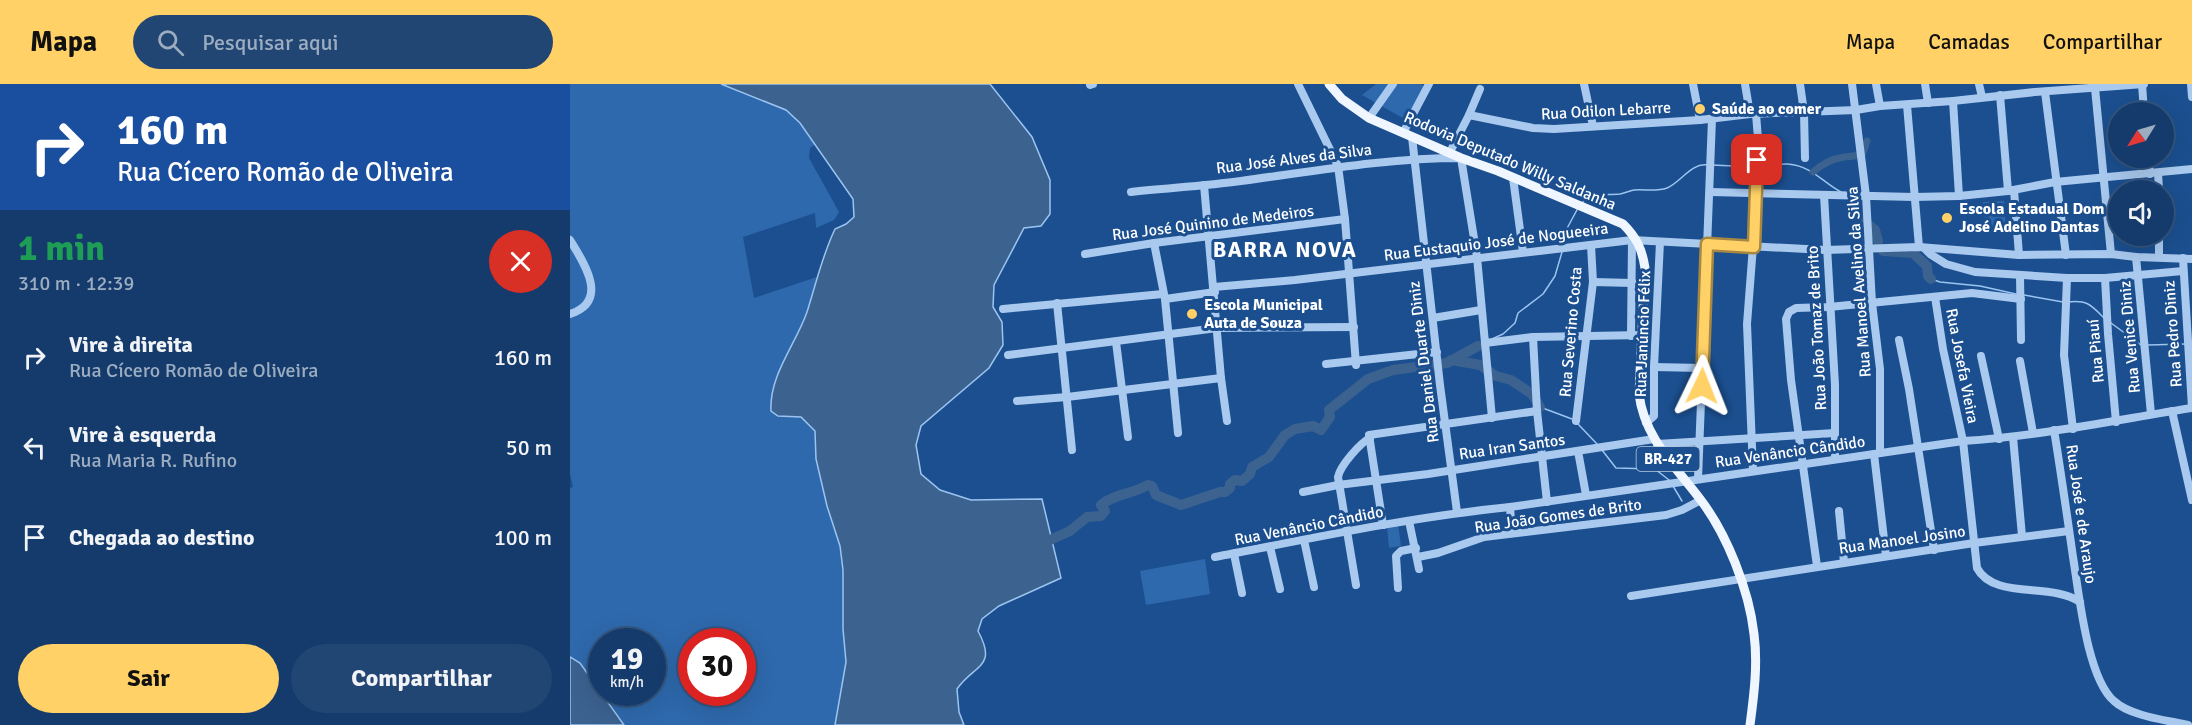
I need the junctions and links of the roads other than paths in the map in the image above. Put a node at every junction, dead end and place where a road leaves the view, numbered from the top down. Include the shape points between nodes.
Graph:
1 (1298, 84) edge
2 (1329, 84) edge
3 (1393, 84) edge
4 (1428, 84) edge
5 (1584, 84) edge
6 (1694, 84) edge
7 (1745, 84) edge
8 (1800, 84) edge
9 (1852, 84) edge
10 (1876, 84) edge
11 (1924, 84) edge
12 (1979, 84) edge
13 (2132, 84) edge
14 (2143, 84) edge
15 (2191, 84) edge
16 (2085, 86) edge
17 (2034, 88) edge
18 (2095, 88) junction
19 (1480, 89) dead end
20 (2045, 92) junction
21 (2000, 95) junction
22 (1982, 97) junction
23 (2192, 97) edge
24 (1953, 101) junction
25 (2144, 102) edge
26 (1928, 103) junction
27 (1907, 105) junction
28 (1880, 106) junction
29 (1856, 110) junction
30 (1804, 112) junction
31 (1753, 114) junction
32 (1469, 116) junction
33 (1369, 118) junction
34 (1712, 119) junction
35 (1700, 120) junction
36 (1593, 126) junction
37 (1408, 135) junction
38 (1450, 152) junction
39 (1415, 158) junction
40 (1461, 158) junction
41 (1805, 158) dead end
42 (1338, 166) junction
43 (2152, 168) edge
44 (2192, 169) edge
45 (2154, 173) junction
46 (1513, 178) junction
47 (2104, 178) junction
48 (2156, 180) edge
49 (2055, 182) junction
50 (1204, 184) junction
51 (2011, 190) junction
52 (1131, 192) dead end
53 (1710, 192) junction
54 (1757, 194) junction
55 (1824, 195) junction
56 (1866, 196) junction
57 (1959, 196) junction
58 (1914, 197) junction
59 (1345, 219) junction
60 (1210, 236) junction
61 (570, 240) edge
62 (1635, 240) junction
63 (1660, 242) junction
64 (1154, 243) junction
65 (1707, 244) junction
66 (1591, 245) junction
67 (2159, 246) edge
68 (1754, 247) junction
69 (1922, 247) junction
70 (1870, 249) junction
71 (1825, 250) junction
72 (1523, 252) junction
73 (1085, 254) dead end
74 (2111, 254) junction
75 (2019, 255) junction
76 (2066, 255) junction
77 (1478, 257) junction
78 (2136, 257) junction
79 (2159, 257) junction
80 (2182, 258) junction
81 (2192, 259) edge
82 (1426, 263) junction
83 (2183, 271) junction
84 (1349, 272) junction
85 (2020, 275) junction
86 (2138, 275) junction
87 (2067, 278) junction
88 (2104, 278) junction
89 (1593, 282) junction
90 (1633, 283) junction
91 (1214, 290) junction
92 (1164, 296) junction
93 (1935, 297) junction
94 (2020, 299) junction
95 (1057, 303) junction
96 (1872, 303) junction
97 (1829, 307) junction
98 (1003, 309) dead end
99 (1481, 310) junction
100 (570, 314) edge
101 (1433, 318) junction
102 (1354, 327) junction
103 (1217, 328) junction
104 (1168, 335) junction
105 (1642, 335) junction
106 (1587, 336) junction
107 (1631, 336) junction
108 (1533, 337) junction
109 (1899, 340) dead end
110 (2021, 340) dead end
111 (1116, 342) junction
112 (1485, 343) junction
113 (1061, 349) junction
114 (1437, 352) junction
115 (1008, 355) dead end
116 (1981, 356) dead end
117 (2020, 361) dead end
118 (1356, 362) junction
119 (1326, 364) dead end
120 (1654, 367) junction
121 (1702, 368) junction
122 (1221, 378) junction
123 (1173, 384) junction
124 (1122, 390) junction
125 (1067, 397) junction
126 (1017, 401) dead end
127 (2192, 408) edge
128 (1537, 411) junction
129 (2172, 411) junction
130 (2151, 414) junction
131 (1492, 418) junction
132 (1227, 421) dead end
133 (1576, 421) dead end
134 (2116, 422) junction
135 (1646, 423) junction
136 (1445, 425) junction
137 (2073, 429) junction
138 (2054, 430) junction
139 (1178, 433) dead end
140 (1835, 433) junction
141 (2033, 433) junction
142 (1800, 435) junction
143 (1369, 436) junction
144 (2013, 436) junction
145 (1128, 437) dead end
146 (1752, 437) junction
147 (1999, 439) junction
148 (1656, 441) junction
149 (1700, 441) junction
150 (1963, 441) junction
151 (1918, 447) junction
152 (1072, 450) dead end
153 (1578, 451) junction
154 (1877, 453) junction
155 (1542, 456) junction
156 (1835, 459) junction
157 (1803, 464) junction
158 (1450, 469) junction
159 (1753, 471) junction
160 (1698, 479) junction
161 (1375, 480) junction
162 (1685, 481) junction
163 (1338, 485) junction
164 (1303, 492) dead end
165 (1586, 495) junction
166 (1701, 500) junction
167 (2192, 500) edge
168 (1547, 502) junction
169 (1510, 507) junction
170 (1839, 511) dead end
171 (1457, 512) junction
172 (1409, 521) junction
173 (1383, 525) junction
174 (1347, 531) junction
175 (2069, 531) junction
176 (1512, 533) junction
177 (2022, 537) junction
178 (1304, 540) junction
179 (1974, 543) junction
180 (1270, 547) junction
181 (1416, 548) junction
182 (1934, 550) junction
183 (1234, 554) junction
184 (1886, 556) junction
185 (1215, 557) dead end
186 (1418, 557) junction
187 (1844, 562) junction
188 (1817, 566) junction
189 (1419, 569) dead end
190 (1740, 578) junction
191 (1356, 585) dead end
192 (1314, 587) dead end
193 (1398, 588) dead end
194 (1280, 589) dead end
195 (1242, 593) dead end
196 (1631, 596) dead end
197 (2080, 602) junction
198 (1750, 725) edge
199 (2188, 725) edge

1 - 42 street
2 - 33 main road, Rodovia Deputado Willy Saldanha via 1342,99
3 - 33 street
4 - 37 street
5 - 36 street
6 - 35 street
7 - 31 street
8 - 30 street
9 - 29 street, Rua Manoel Avelino da Silva
10 - 28 street
11 - 26 street
12 - 22 street
13 - 14 street, Rua Odilon Lebarre
13 - 18 street, Rua Odilon Lebarre
14 - 25 street
15 - 23 street
16 - 18 street, Rua Odilon Lebarre
16 - 20 street, Rua Odilon Lebarre
17 - 20 street, Rua Odilon Lebarre
17 - 21 street, Rua Odilon Lebarre
18 - 47 street
19 - 32 street
20 - 49 street
21 - 22 street, Rua Odilon Lebarre
21 - 51 street
22 - 24 street, Rua Odilon Lebarre
24 - 26 street, Rua Odilon Lebarre
24 - 57 street
26 - 27 street, Rua Odilon Lebarre
27 - 28 street, Rua Odilon Lebarre
27 - 58 street
28 - 29 street, Rua Odilon Lebarre
29 - 30 street, Rua Odilon Lebarre
29 - 56 street, Rua Manoel Avelino da Silva
30 - 31 street, Rua Odilon Lebarre
30 - 41 street
31 - 34 street, Rua Odilon Lebarre
31 - 54 street via 1758,139
32 - 36 street, Rua Odilon Lebarre via 1542,129
32 - 38 street
33 - 37 main road, Rodovia Deputado Willy Saldanha
34 - 35 street, Rua Odilon Lebarre
34 - 53 street
35 - 36 street, Rua Odilon Lebarre
37 - 38 main road, Rodovia Deputado Willy Saldanha
37 - 39 street, Rua Daniel Duarte Diniz
38 - 40 main road, Rodovia Deputado Willy Saldanha
39 - 40 street, Rua José Alves da Silva
39 - 42 street, Rua José Alves da Silva
39 - 82 street, Rua Daniel Duarte Diniz
40 - 46 main road, Rodovia Deputado Willy Saldanha
40 - 77 street
42 - 50 street, Rua José Alves da Silva
42 - 59 street
43 - 45 street
44 - 45 street
45 - 47 street
45 - 48 street
46 - 62 main road, Rodovia Deputado Willy Saldanha via 1623,224
46 - 72 street
47 - 49 street
47 - 74 street
49 - 51 street
49 - 76 street
50 - 52 street, Rua José Alves da Silva
50 - 60 street
51 - 57 street
51 - 75 street
53 - 54 street
53 - 65 street
54 - 55 street
54 - 68 street
55 - 56 street
55 - 71 street, Rua João Tomaz de Brito
56 - 58 street
56 - 70 street, Rua Manoel Avelino da Silva
57 - 58 street
58 - 69 street
59 - 60 street, Rua José Quinino de Medeiros
59 - 84 street
60 - 64 street, Rua José Quinino de Medeiros
60 - 91 street
61 - 100 street via 586,266 592,291 583,309
62 - 63 street, Rua Eustaquio José de Nogueeira
62 - 66 street, Rua Eustaquio José de Nogueeira
62 - 90 street
62 - 105 main road, BR-427 via 1643,252 1645,268
63 - 65 street, Rua Eustaquio José de Nogueeira
63 - 120 street, Rua Janúncio Félix
64 - 73 street, Rua José Quinino de Medeiros
64 - 92 street
65 - 68 street, Rua Eustaquio José de Nogueeira
65 - 121 street
66 - 72 street, Rua Eustaquio José de Nogueeira
66 - 89 street, Rua Severino Costa
67 - 79 street
68 - 71 street, Rua Eustaquio José de Nogueeira
68 - 146 street via 1747,324
69 - 70 street, Rua Eustaquio José de Nogueeira
69 - 75 street, Rua Eustaquio José de Nogueeira
69 - 85 street via 1937,259 1975,272
70 - 71 street, Rua Eustaquio José de Nogueeira
70 - 96 street, Rua Manoel Avelino da Silva
71 - 97 street, Rua João Tomaz de Brito
72 - 77 street, Rua Eustaquio José de Nogueeira
74 - 76 street, Rua Eustaquio José de Nogueeira
74 - 78 street, Rua Eustaquio José de Nogueeira
75 - 76 street, Rua Eustaquio José de Nogueeira
77 - 82 street, Rua Eustaquio José de Nogueeira
77 - 99 street
78 - 79 street, Rua Eustaquio José de Nogueeira
78 - 86 street, Rua Venice Diniz
79 - 80 street, Rua Eustaquio José de Nogueeira
80 - 81 street, Rua Eustaquio José de Nogueeira
80 - 83 street, Rua Pedro Diniz
82 - 84 street, Rua Eustaquio José de Nogueeira
82 - 101 street, Rua Daniel Duarte Diniz
83 - 86 street
83 - 127 street, Rua Pedro Diniz
84 - 91 street, Rua Eustaquio José de Nogueeira
84 - 102 street
85 - 87 street
85 - 94 street
86 - 88 street
86 - 130 street, Rua Venice Diniz
87 - 88 street
87 - 137 street via 2064,355
88 - 134 street, Rua Piauí
89 - 90 street
89 - 106 street, Rua Severino Costa
90 - 107 street
91 - 92 street, Rua Eustaquio José de Nogueeira
91 - 103 street
92 - 95 street, Rua Eustaquio José de Nogueeira
92 - 104 street
93 - 94 street via 1972,293
93 - 96 street
93 - 150 street, Rua Josefa Vieira
94 - 110 street
95 - 98 street, Rua Eustaquio José de Nogueeira
95 - 113 street
96 - 97 street
96 - 154 street, Rua Manoel Avelino da Silva via 1880,369
97 - 140 street, Rua João Tomaz de Brito
97 - 142 street via 1796,308 1786,319
99 - 101 street
99 - 112 street
101 - 114 street, Rua Daniel Duarte Diniz
102 - 103 street
102 - 118 street
103 - 104 street
103 - 122 street
104 - 111 street
104 - 123 street
105 - 107 street
105 - 135 main road, BR-427 via 1639,394
106 - 107 street
106 - 108 street
106 - 133 street, Rua Severino Costa
108 - 112 street
108 - 128 street
109 - 151 street
111 - 113 street
111 - 124 street
112 - 131 street
113 - 115 street
113 - 125 street
114 - 118 street
114 - 136 street, Rua Daniel Duarte Diniz
116 - 147 street
117 - 141 street
118 - 119 street
120 - 121 street
120 - 135 street, Rua Janúncio Félix via 1654,416
121 - 149 street
122 - 123 street
122 - 132 street
123 - 124 street
123 - 139 street
124 - 125 street
124 - 145 street
125 - 126 street
125 - 152 street
127 - 129 street, Rua Venâncio Cândido
128 - 131 street
128 - 155 street
129 - 130 street, Rua Venâncio Cândido
129 - 167 street
130 - 134 street, Rua Venâncio Cândido
131 - 136 street
134 - 137 street, Rua Venâncio Cândido
135 - 148 main road, BR-427
136 - 143 street
136 - 158 street, Rua Daniel Duarte Diniz
137 - 138 street, Rua Venâncio Cândido
138 - 141 street, Rua Venâncio Cândido
138 - 175 street, Rua José e de Araujo
140 - 142 street, Rua Iran Santos
140 - 156 street, Rua João Tomaz de Brito
141 - 144 street, Rua Venâncio Cândido
142 - 146 street, Rua Iran Santos
142 - 157 street
143 - 161 street
143 - 163 street via 1342,467
144 - 147 street, Rua Venâncio Cândido
144 - 177 street
146 - 149 street, Rua Iran Santos
146 - 159 street
147 - 150 street, Rua Venâncio Cândido
148 - 149 street, Rua Iran Santos
148 - 153 street, Rua Iran Santos
148 - 162 main road, BR-427
149 - 160 street
150 - 151 street, Rua Venâncio Cândido
150 - 179 street, Rua Josefa Vieira
151 - 154 street, Rua Venâncio Cândido
151 - 182 street
153 - 155 street, Rua Iran Santos
153 - 165 street
154 - 156 street, Rua Venâncio Cândido
154 - 184 street, Rua Manoel Avelino da Silva
155 - 158 street, Rua Iran Santos
155 - 168 street
156 - 157 street, Rua Venâncio Cândido
157 - 159 street, Rua Venâncio Cândido
157 - 188 street
158 - 161 street, Rua Iran Santos
158 - 171 street, Rua Daniel Duarte Diniz
159 - 160 street, Rua Venâncio Cândido
160 - 162 street, Rua Venâncio Cândido
161 - 163 street, Rua Iran Santos
161 - 173 street
162 - 165 street, Rua Venâncio Cândido
162 - 166 main road, BR-427
163 - 164 street, Rua Iran Santos
163 - 174 street
165 - 168 street, Rua Venâncio Cândido
166 - 176 street, Rua João Gomes de Brito via 1666,515
166 - 190 main road, BR-427
168 - 169 street, Rua Venâncio Cândido
169 - 171 street, Rua Venâncio Cândido
169 - 176 street
170 - 187 street
171 - 172 street, Rua Venâncio Cândido
172 - 173 street, Rua Venâncio Cândido
172 - 181 street
173 - 174 street, Rua Venâncio Cândido
174 - 178 street, Rua Venâncio Cândido
174 - 191 street
175 - 177 street, Rua Manoel Josino
175 - 197 street, Rua José e de Araujo
176 - 186 street, Rua João Gomes de Brito
177 - 179 street, Rua Manoel Josino
178 - 180 street, Rua Venâncio Cândido
178 - 192 street
179 - 182 street, Rua Manoel Josino
179 - 197 street, Rua Josefa Vieira via 1977,568 1984,580 2000,586 2064,594
180 - 183 street, Rua Venâncio Cândido
180 - 194 street
181 - 186 street
181 - 193 street via 1404,549 1395,559
182 - 184 street, Rua Manoel Josino
183 - 185 street, Rua Venâncio Cândido
183 - 195 street
184 - 187 street, Rua Manoel Josino
186 - 189 street
187 - 188 street, Rua Manoel Josino
188 - 190 street, Rua Manoel Josino
190 - 196 street, Rua Manoel Josino
190 - 198 main road, BR-427 via 1754,632
197 - 199 street, Rua José e de Araujo via 2100,682 2114,702 2125,709

